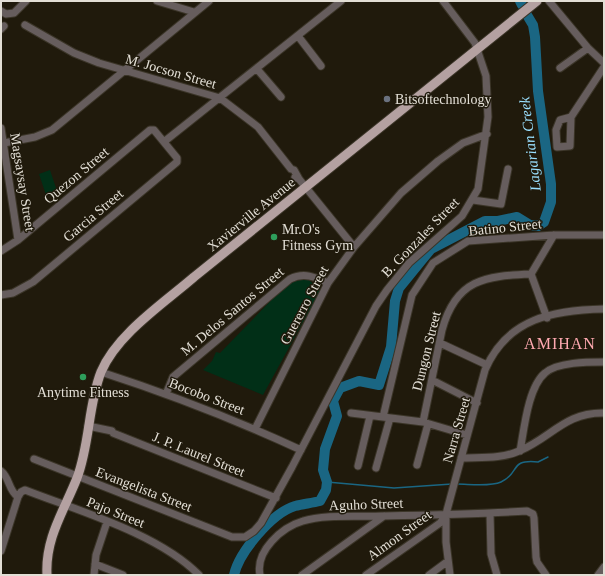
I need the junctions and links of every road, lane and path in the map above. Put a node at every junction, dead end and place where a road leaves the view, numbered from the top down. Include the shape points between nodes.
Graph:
1 (26, 1) edge
2 (157, 1) edge
3 (209, 1) edge
4 (341, 1) edge
5 (443, 1) edge
6 (537, 1) edge
7 (549, 1) edge
8 (1, 10) edge
9 (194, 12) junction
10 (25, 25) dead end
11 (298, 36) junction
12 (588, 48) junction
13 (477, 49) junction
14 (604, 63) edge
15 (321, 66) dead end
16 (604, 67) edge
17 (560, 68) dead end
18 (257, 69) junction
19 (122, 70) junction
20 (281, 97) dead end
21 (220, 98) junction
22 (571, 117) dead end
23 (1, 128) edge
24 (487, 134) junction
25 (165, 141) junction
26 (4, 143) junction
27 (508, 170) dead end
28 (305, 187) junction
29 (473, 200) junction
30 (554, 235) junction
31 (604, 235) edge
32 (18, 240) junction
33 (354, 247) junction
34 (1, 251) edge
35 (531, 274) junction
36 (328, 283) junction
37 (1, 295) edge
38 (604, 309) edge
39 (545, 317) junction
40 (440, 343) junction
41 (604, 362) edge
42 (487, 365) junction
43 (101, 372) junction
44 (432, 380) junction
45 (166, 394) junction
46 (477, 403) junction
47 (351, 413) dead end
48 (604, 413) edge
49 (370, 416) junction
50 (387, 417) junction
51 (425, 423) junction
52 (88, 426) junction
53 (255, 429) junction
54 (467, 435) junction
55 (301, 450) junction
56 (520, 451) junction
57 (461, 458) junction
58 (34, 459) dead end
59 (417, 465) dead end
60 (358, 466) dead end
61 (376, 468) dead end
62 (1, 471) edge
63 (77, 476) junction
64 (18, 497) junction
65 (276, 498) junction
66 (65, 505) junction
67 (490, 513) junction
68 (446, 514) junction
69 (384, 516) junction
70 (107, 522) junction
71 (245, 537) joint
72 (1, 551) edge
73 (448, 561) junction
74 (95, 564) junction
75 (604, 567) edge
76 (47, 575) edge
77 (94, 575) edge
78 (123, 575) edge
79 (199, 575) edge
80 (260, 575) edge
81 (302, 575) edge
82 (366, 575) edge
83 (429, 575) edge
84 (450, 575) edge
85 (497, 575) edge
86 (546, 575) edge
87 (598, 575) edge

1 - 8 street via 19,10 10,14
2 - 9 street
3 - 9 street
4 - 11 street
5 - 13 street, B. Gonzales Street via 466,30
6 - 13 main road, Xavierville Avenue
7 - 12 street
9 - 19 street
10 - 19 street, M. Jocson Street via 74,52
11 - 15 street
11 - 18 street
12 - 14 street
12 - 17 street
13 - 24 street, B. Gonzales Street via 486,76
13 - 28 main road, Xavierville Avenue
16 - 22 street
18 - 20 street
18 - 21 street
19 - 21 street, M. Jocson Street
19 - 26 street via 52,130 35,137
21 - 25 street
21 - 28 street, M. Jocson Street via 258,127
23 - 26 street, Magsaysay Street
24 - 29 street, B. Gonzales Street via 478,189
24 - 33 street, Guererro Street via 463,142 438,160 401,193
25 - 32 street, Quezon Street via 154,130 150,130
25 - 37 street, Garcia Street via 177,158 176,162 33,282 13,293
26 - 32 street, Magsaysay Street
27 - 29 street via 501,204
28 - 33 street, M. Jocson Street
28 - 43 main road, Xavierville Avenue via 139,324 116,347
29 - 55 street, B. Gonzales Street via 462,216 409,263 376,306
30 - 31 street, Batino Street
30 - 35 street
30 - 50 street, Batino Street via 468,241 433,263 412,296
32 - 34 street, Quezon Street
33 - 36 street, Guererro Street
35 - 39 street
35 - 40 street, Dungon Street via 496,276 472,285 452,303 446,316
36 - 45 street, M. Delos Santos Street via 312,276 302,275 290,279 173,377
36 - 53 street, Guererro Street
38 - 39 street, Narra Street
39 - 42 street, Narra Street via 507,337
40 - 42 street
40 - 44 street, Dungon Street
41 - 56 street via 585,362 546,372 535,387
42 - 46 street, Narra Street
43 - 45 street, Bocobo Street
43 - 52 main road, Xavierville Avenue
44 - 46 street
44 - 51 street, Dungon Street
45 - 53 street, Bocobo Street
46 - 54 street, Narra Street
47 - 49 street
48 - 56 street via 594,412 574,417
49 - 50 street
49 - 60 street
50 - 51 street
50 - 61 street, Batino Street
51 - 54 street
51 - 59 street, Dungon Street
52 - 63 main road, Xavierville Avenue
52 - 65 street, J. P. Laurel Street via 112,430 112,433
53 - 55 street, Bocobo Street
54 - 57 street, Narra Street
55 - 65 street, B. Gonzales Street
56 - 57 street via 506,455
57 - 68 street, Narra Street
58 - 63 street, Evangelista Street
62 - 64 street via 12,493
63 - 66 main road, Xavierville Avenue
63 - 71 street, Evangelista Street via 232,537
64 - 66 street, Pajo Street via 25,490
64 - 72 street
65 - 71 street, B. Gonzales Street via 261,523
66 - 70 street, Pajo Street
66 - 76 main road, Xavierville Avenue via 50,540
67 - 68 street, Aguho Street
67 - 85 street via 491,554
67 - 86 street, Aguho Street via 530,512 534,518 537,562
68 - 69 street, Aguho Street
68 - 73 street, Narra Street
68 - 82 street, Almon Street via 440,523
69 - 80 street, Aguho Street via 305,520 288,526 260,558
69 - 81 street
70 - 74 street
70 - 79 street, Pajo Street via 172,552 188,563
73 - 83 street
73 - 84 street, Narra Street
74 - 77 street
74 - 78 street
75 - 87 street

